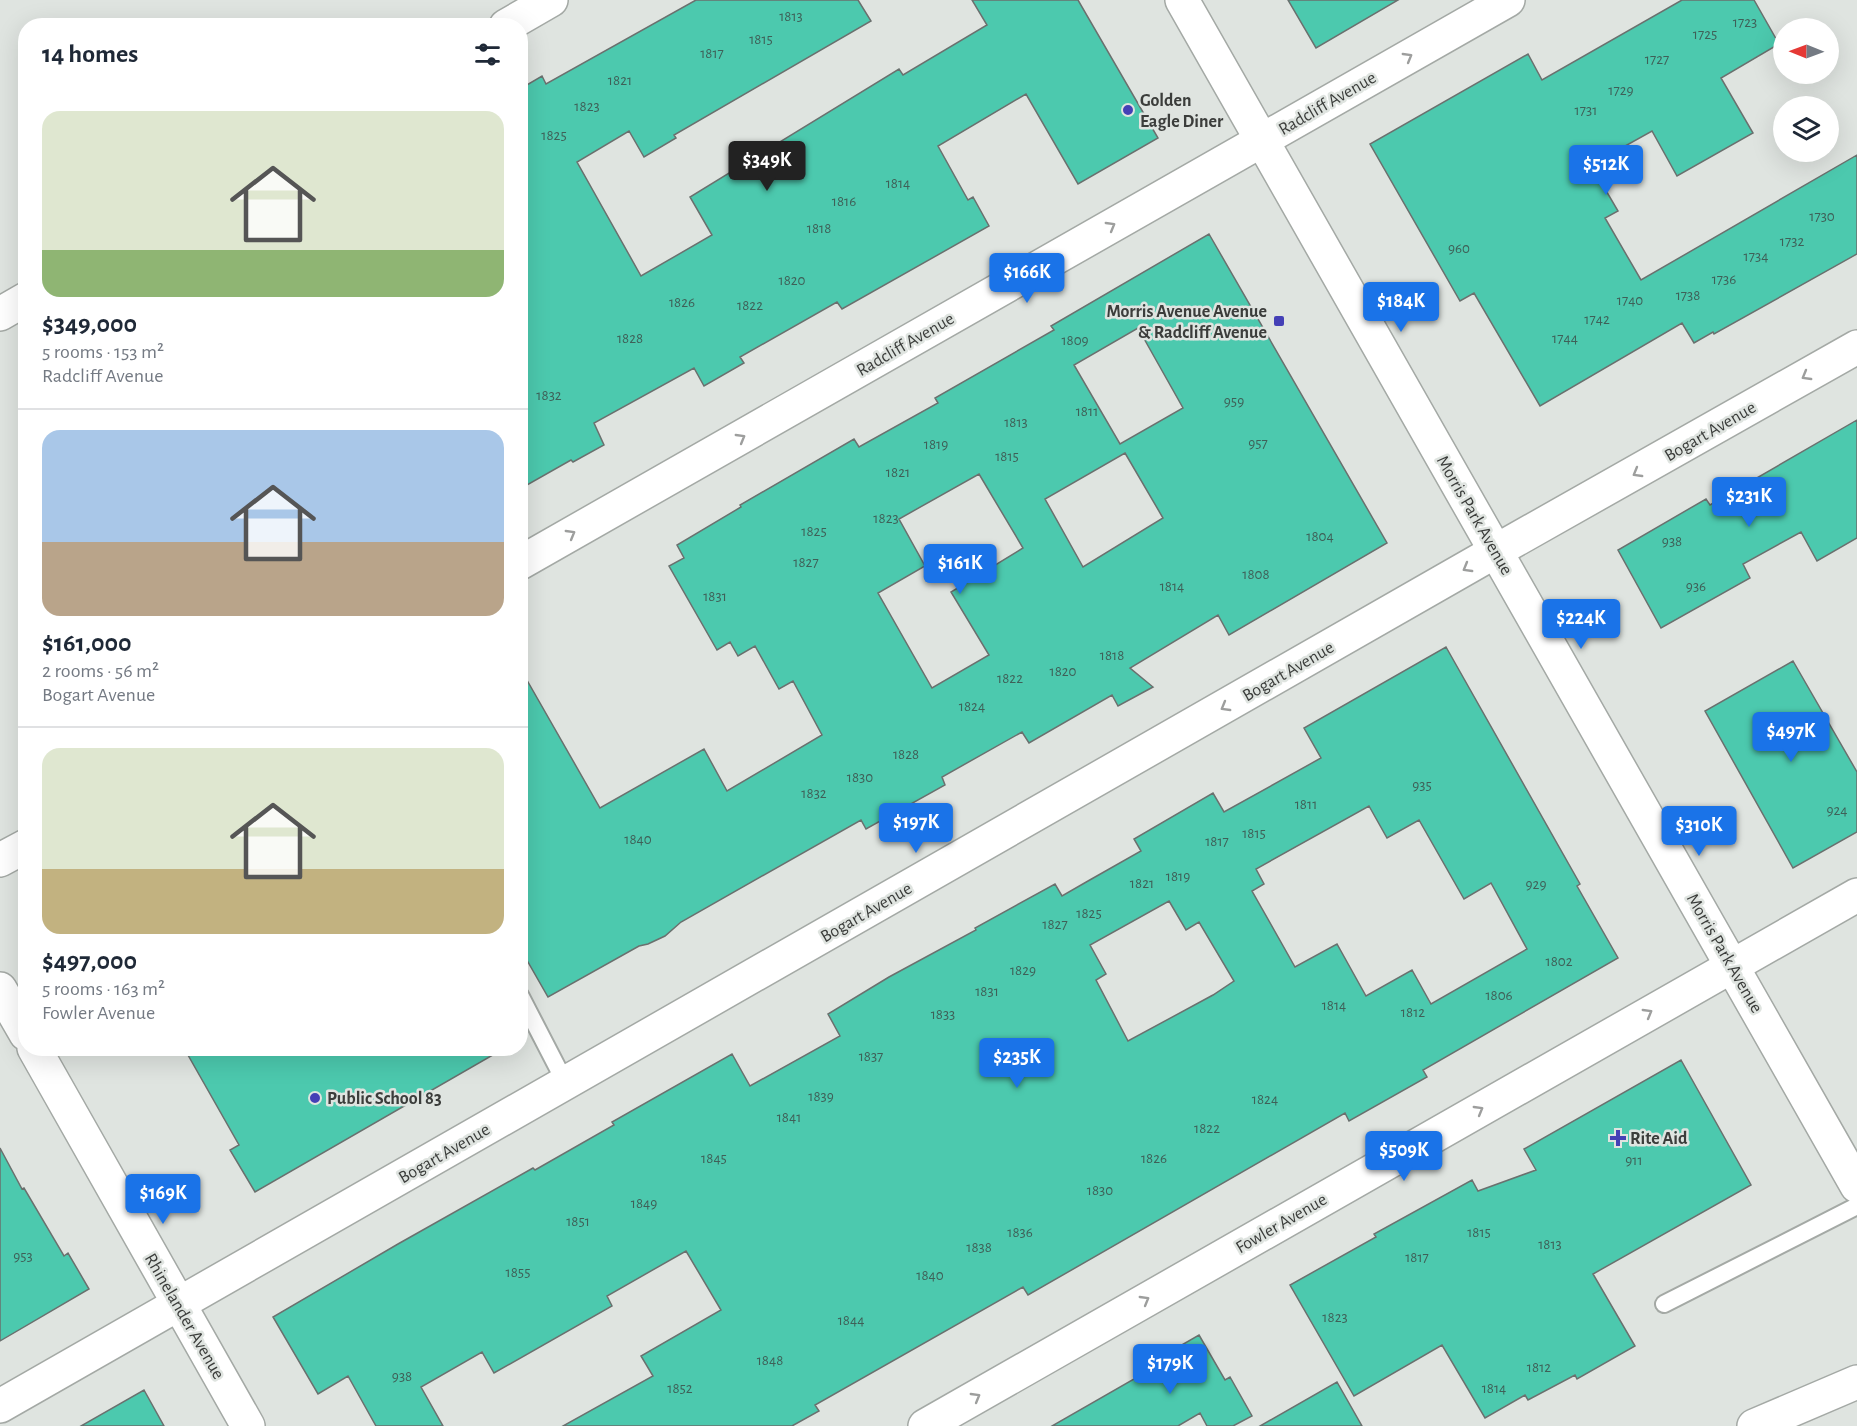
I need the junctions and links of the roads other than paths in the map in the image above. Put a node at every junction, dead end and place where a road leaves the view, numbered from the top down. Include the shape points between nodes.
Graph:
1 (551, 0) edge
2 (1182, 0) edge
3 (1508, 0) edge
4 (520, 18) edge
5 (1261, 140) junction
6 (18, 304) edge
7 (0, 314) edge
8 (1857, 347) edge
9 (1496, 551) junction
10 (528, 558) edge
11 (18, 850) edge
12 (0, 860) edge
13 (1857, 895) edge
14 (1732, 966) junction
15 (0, 989) edge
16 (528, 1010) edge
17 (18, 1020) edge
18 (39, 1056) edge
19 (566, 1084) junction
20 (1857, 1186) edge
21 (1857, 1206) edge
22 (179, 1304) junction
23 (1664, 1304) dead end
24 (1857, 1382) edge
25 (0, 1406) edge
26 (248, 1426) edge
27 (925, 1426) edge
28 (1754, 1426) edge

1 - 4 street
2 - 5 street, Morris Park Avenue
5 -> 3 street, Radcliff Avenue
5 - 9 street, Morris Park Avenue
10 -> 5 street, Radcliff Avenue
6 - 7 street
8 -> 9 street, Bogart Avenue
9 - 14 street, Morris Park Avenue
9 -> 19 street, Bogart Avenue
11 - 12 street
13 - 14 street, Fowler Avenue
14 - 20 street, Morris Park Avenue
27 -> 14 street, Fowler Avenue
15 - 17 street
16 - 19 lane
18 - 22 street, Rhinelander Avenue
19 - 22 street, Bogart Avenue
21 - 23 lane
22 - 25 street, Bogart Avenue
22 - 26 street, Rhinelander Avenue
24 - 28 street

